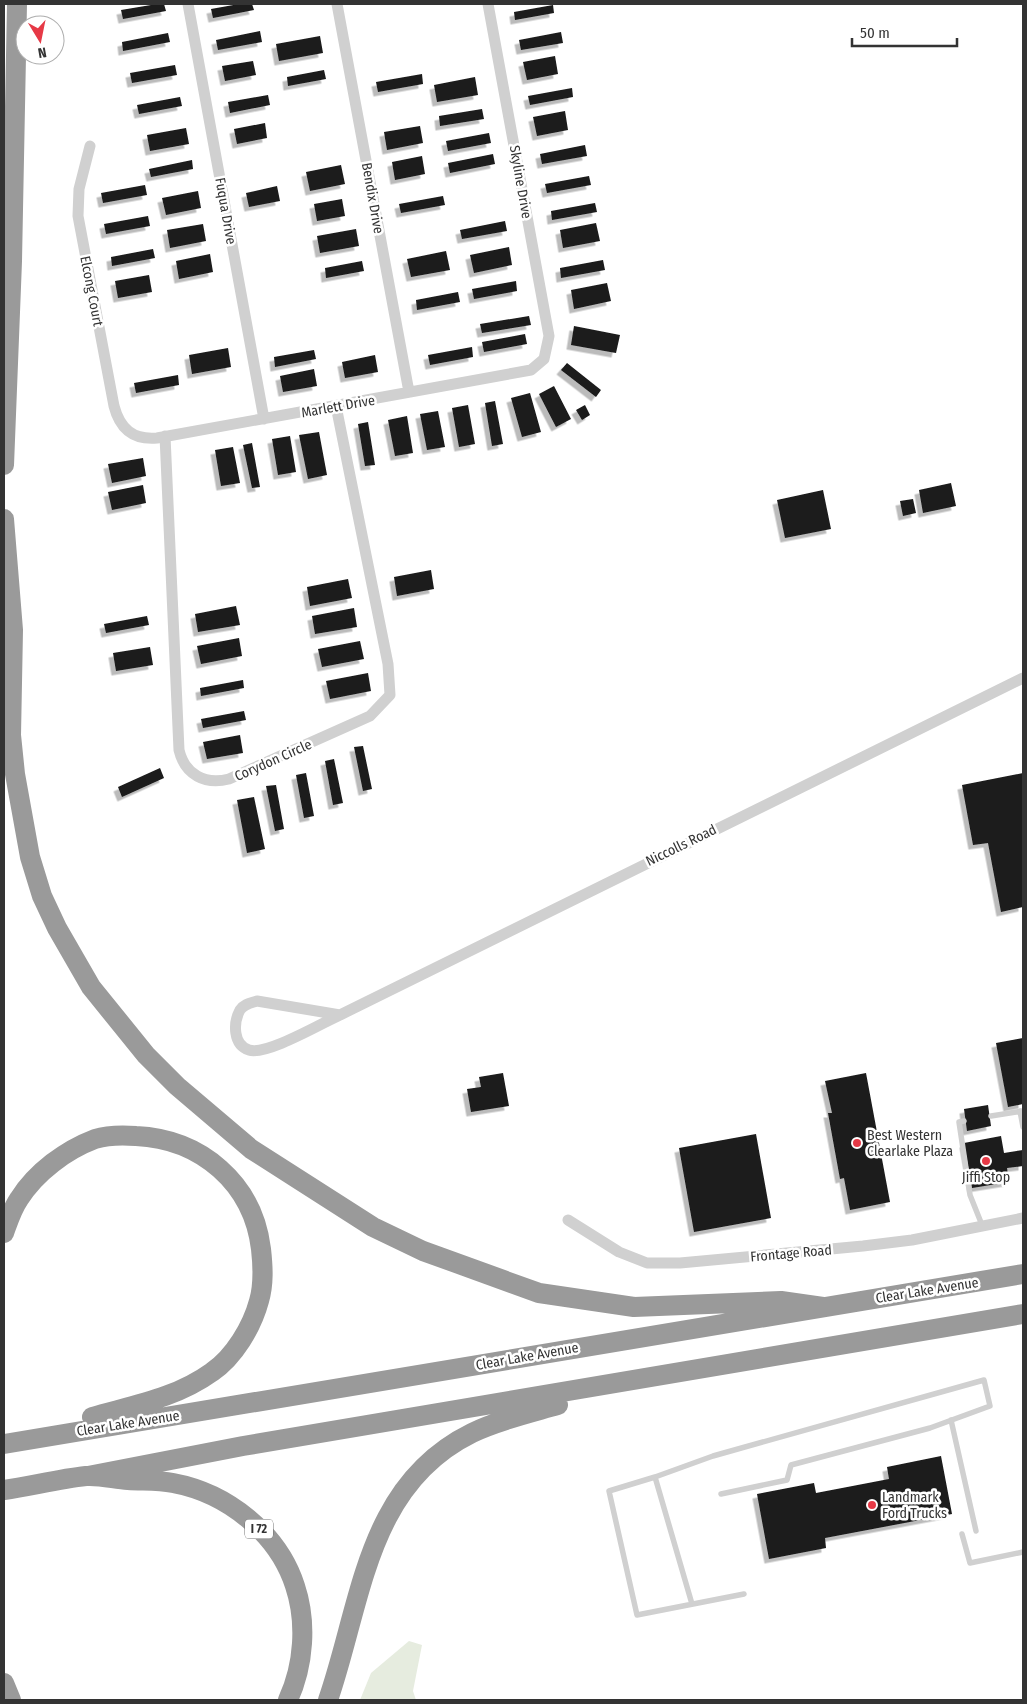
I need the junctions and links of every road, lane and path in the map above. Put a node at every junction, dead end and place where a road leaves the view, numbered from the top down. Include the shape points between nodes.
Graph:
1 (17, 4) edge
2 (188, 4) edge
3 (337, 4) edge
4 (488, 4) edge
5 (90, 146) dead end
6 (544, 359) joint
7 (409, 392) junction
8 (336, 406) junction
9 (264, 419) junction
10 (128, 433) joint
11 (165, 436) junction
12 (4, 465) edge
13 (4, 520) edge
14 (1023, 678) edge
15 (340, 1015) junction
16 (1022, 1111) edge
17 (991, 1116) dead end
18 (964, 1121) dead end
19 (1023, 1127) edge
20 (1023, 1218) edge
21 (568, 1220) dead end
22 (982, 1225) junction
23 (4, 1233) edge
24 (1023, 1274) edge
25 (823, 1306) junction
26 (1023, 1314) edge
27 (642, 1380) junction
28 (952, 1420) junction
29 (35, 1438) junction
30 (4, 1444) edge
31 (88, 1476) junction
32 (655, 1477) junction
33 (4, 1490) edge
34 (721, 1494) dead end
35 (976, 1531) dead end
36 (962, 1534) dead end
37 (1023, 1552) edge
38 (744, 1594) dead end
39 (692, 1604) junction
40 (4, 1683) edge
41 (11, 1700) edge
42 (288, 1700) edge
43 (328, 1700) edge

1 - 12 highway
2 - 9 street, Fuqua Drive
3 - 7 street, Bendix Drive
4 - 6 street, Skyline Drive via 549,336
5 - 10 street, Elcong Court via 79,189 78,216 114,406
6 - 7 street, Marlett Drive via 531,370 519,373
7 - 8 street, Marlett Drive
8 - 9 street, Marlett Drive
8 - 11 street, Corydon Circle via 388,664 390,695 370,716 229,780 218,782 206,781 190,771 179,750
9 - 11 street, Marlett Drive
10 - 11 street, Marlett Drive via 148,438
13 - 25 highway via 13,630 11,735 15,774 42,896 90,987 146,1055 177,1086 251,1149 373,1227 423,1251 539,1293 634,1307 781,1301
14 - 15 street, Niccolls Road
15 - 15 street, Niccolls Road via 257,1001 241,1009 235,1034 240,1044 250,1050 264,1050
16 - 17 lane
16 - 19 lane
18 - 22 lane via 959,1122 970,1195
20 - 22 street, Frontage Road
21 - 22 street, Frontage Road via 619,1252 647,1263 680,1263 862,1246 912,1240
23 - 29 highway via 18,1199 53,1163 97,1139 120,1135 153,1136 201,1152 236,1186 256,1222 260,1237 263,1278 256,1314 245,1335 214,1372 170,1396 93,1416
24 - 25 highway, Clear Lake Avenue
25 - 29 highway, Clear Lake Avenue
26 - 27 highway
27 - 31 highway via 243,1446
27 - 43 highway via 498,1422 441,1452 418,1474 400,1493 377,1538
28 - 32 lane via 990,1406 984,1380 713,1456
28 - 34 lane via 791,1465 787,1480
28 - 35 lane
29 - 30 highway
31 - 33 highway, I 72
31 - 42 highway, I 72 via 191,1487 238,1509 254,1523 291,1572 299,1597 304,1634 297,1674
32 - 39 lane
32 - 39 lane via 609,1491 637,1615
36 - 37 lane via 970,1564
38 - 39 lane
40 - 41 highway

